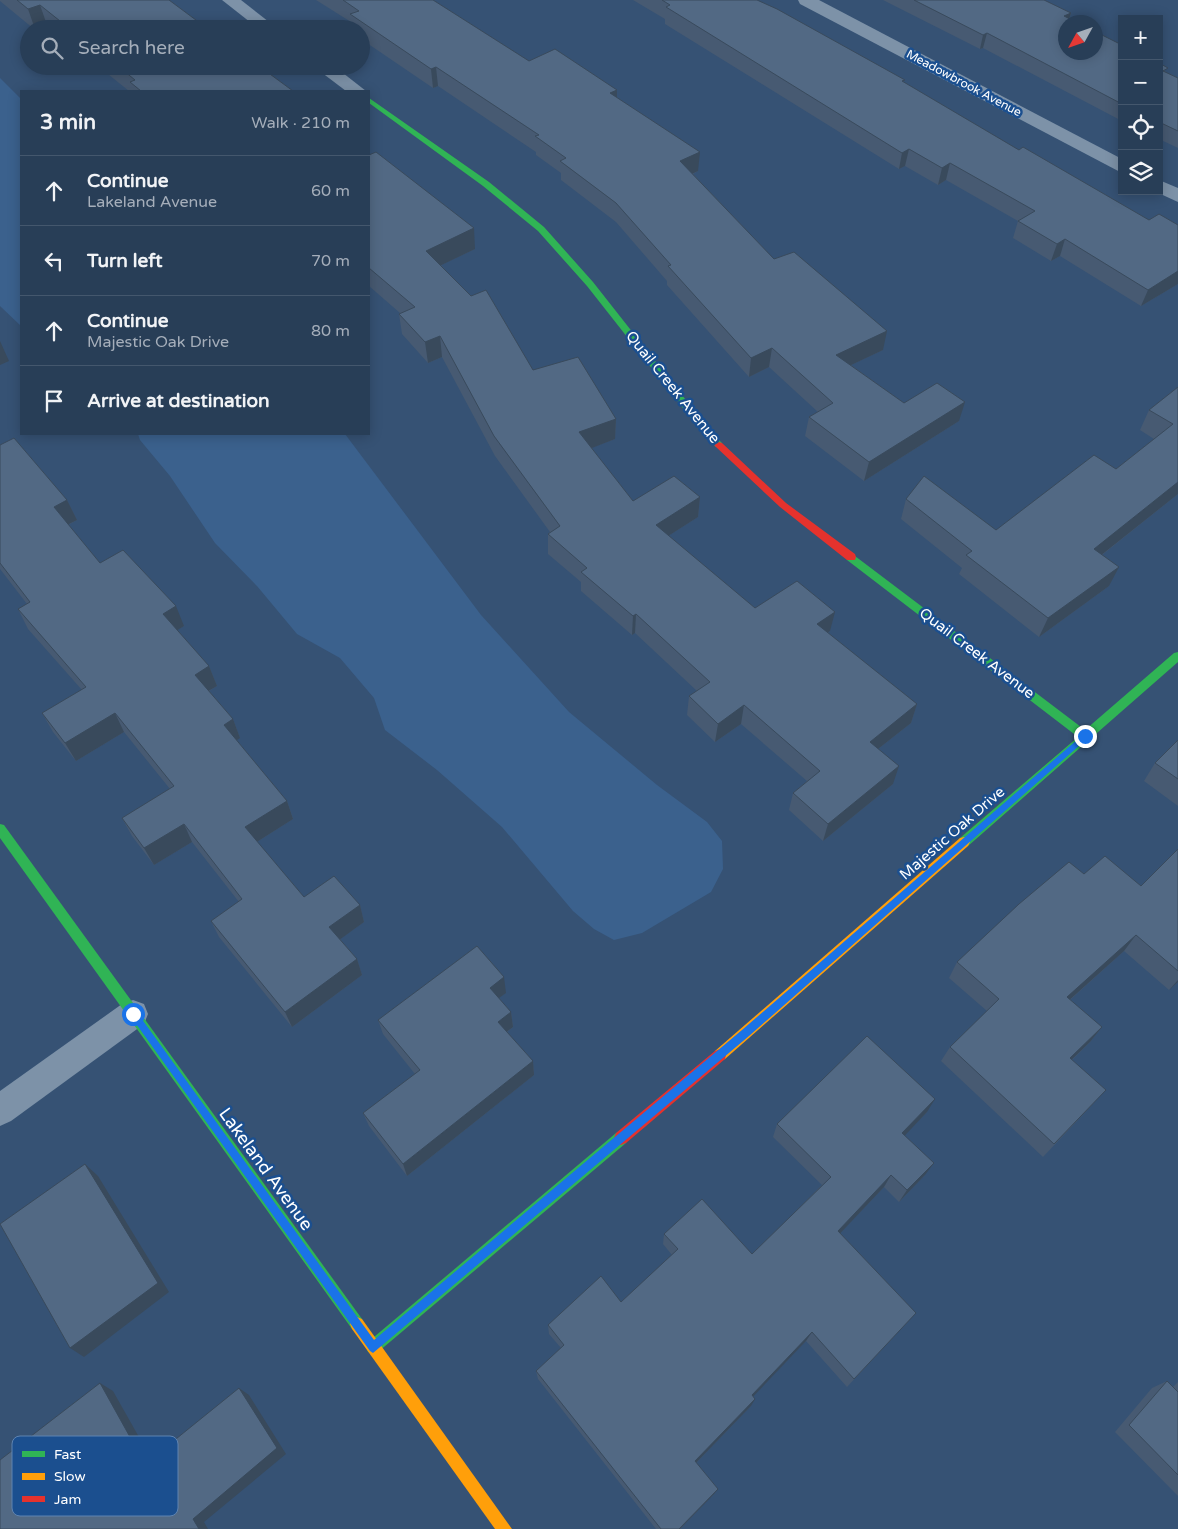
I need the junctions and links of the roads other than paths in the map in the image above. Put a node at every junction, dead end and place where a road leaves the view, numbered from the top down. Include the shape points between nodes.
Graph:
1 (230, 0) edge
2 (806, 0) edge
3 (258, 20) edge
4 (335, 75) edge
5 (356, 90) edge
6 (370, 101) edge
7 (1118, 164) edge
8 (1163, 188) edge
9 (1178, 196) edge
10 (1178, 656) edge
11 (1085, 736) junction
12 (0, 829) edge
13 (133, 1014) junction
14 (0, 1110) edge
15 (373, 1348) junction
16 (504, 1529) edge

1 - 3 street
2 - 7 street, Meadowbrook Avenue
4 - 5 street
6 - 11 street, Quail Creek Avenue via 486,184 541,229 590,284 708,434 784,505
8 - 9 street
10 - 11 street, Majestic Oak Drive
11 - 15 street, Majestic Oak Drive via 746,1033
12 - 13 street, Lakeland Avenue
13 - 14 street
13 - 15 street, Lakeland Avenue
15 - 16 street, Lakeland Avenue

